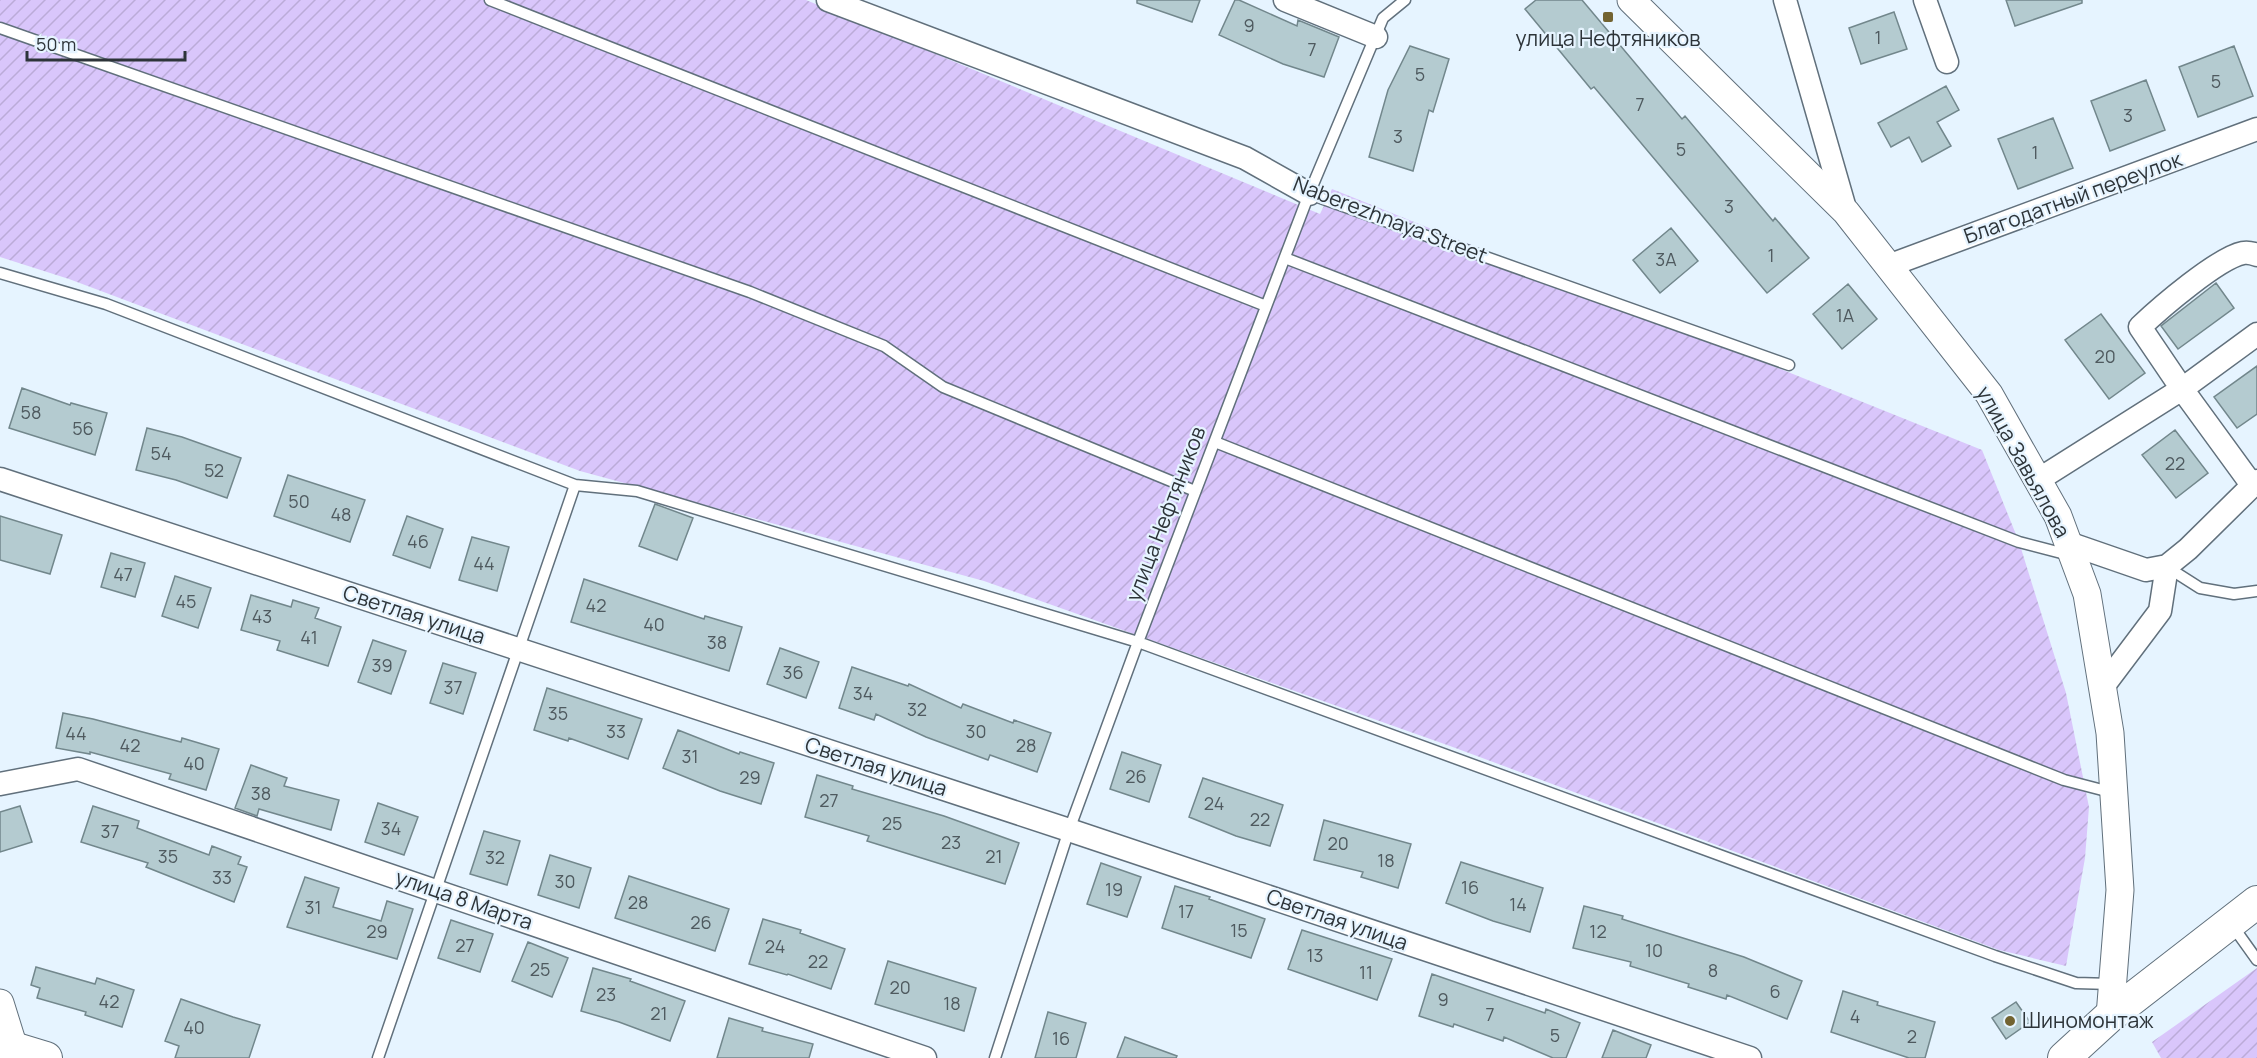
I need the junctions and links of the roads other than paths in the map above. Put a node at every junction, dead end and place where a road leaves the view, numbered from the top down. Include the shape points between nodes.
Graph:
1 (490, 0) edge
2 (828, 0) edge
3 (1285, 0) edge
4 (1405, 0) edge
5 (1631, 0) edge
6 (1785, 0) edge
7 (1925, 0) edge
8 (0, 28) edge
9 (1376, 37) junction
10 (1947, 62) dead end
11 (2257, 129) edge
12 (1309, 194) junction
13 (1846, 212) junction
14 (2257, 255) edge
15 (1285, 258) junction
16 (1888, 266) junction
17 (0, 273) edge
18 (1266, 306) junction
19 (2257, 334) edge
20 (1789, 365) dead end
21 (2182, 389) junction
22 (1215, 442) junction
23 (0, 479) edge
24 (2038, 480) junction
25 (575, 484) junction
26 (2255, 484) edge
27 (1195, 492) junction
28 (2070, 550) junction
29 (2167, 566) junction
30 (2257, 591) edge
31 (1138, 642) junction
32 (518, 650) junction
33 (2102, 687) junction
34 (0, 784) edge
35 (2114, 793) junction
36 (1069, 830) junction
37 (435, 890) junction
38 (2257, 902) edge
39 (2230, 922) junction
40 (2257, 960) edge
41 (2114, 984) junction
42 (0, 1002) edge
43 (2110, 1016) junction
44 (7, 1046) edge
45 (46, 1058) edge
46 (378, 1058) edge
47 (925, 1058) edge
48 (995, 1058) edge
49 (1750, 1058) edge
50 (2064, 1058) edge

1 - 18 lane
2 - 12 street, Naberezhnaya Street via 1245,158
3 - 9 street
4 - 9 lane, улица Нефтяников via 1383,18
5 - 13 street, улица Завьялова
6 - 13 street
7 - 10 street
8 - 27 lane via 750,292 884,346 943,387
9 - 12 lane, улица Нефтяников
11 - 16 street, Благодатный переулок
12 - 15 lane, улица Нефтяников
12 - 20 lane, Naberezhnaya Street
13 - 16 street, улица Завьялова
14 - 21 street via 2246,252 2232,256 2168,301 2140,327
15 - 18 lane, улица Нефтяников
15 - 28 lane via 2019,542
16 - 24 street, улица Завьялова via 1989,394
17 - 25 lane via 106,304
18 - 22 lane, улица Нефтяников
19 - 21 street
21 - 24 street
21 - 26 street
22 - 27 lane, улица Нефтяников
22 - 35 lane via 2064,780
23 - 32 street, Светлая улица
24 - 28 street, улица Завьялова via 2058,516
25 - 31 lane via 637,491
25 - 32 lane
26 - 29 street
27 - 31 lane, улица Нефтяников
28 - 29 street via 2146,570
28 - 33 street, улица Завьялова via 2087,594
29 - 30 lane via 2200,588 2234,594
29 - 33 street via 2160,611
31 - 36 lane, улица Нефтяников
31 - 41 lane via 1995,956 2076,982
32 - 36 street, Светлая улица
32 - 37 lane
33 - 35 street, улица Завьялова
34 - 37 street, улица 8 Марта via 78,769
35 - 41 street, улица Завьялова via 2120,890
36 - 48 lane, улица Нефтяников
36 - 49 street, Светлая улица
37 - 46 lane
37 - 47 street, улица 8 Марта
38 - 39 main road
39 - 40 lane
39 - 43 main road
41 - 43 street, улица Завьялова
42 - 44 street
43 - 50 main road
44 - 45 main road

